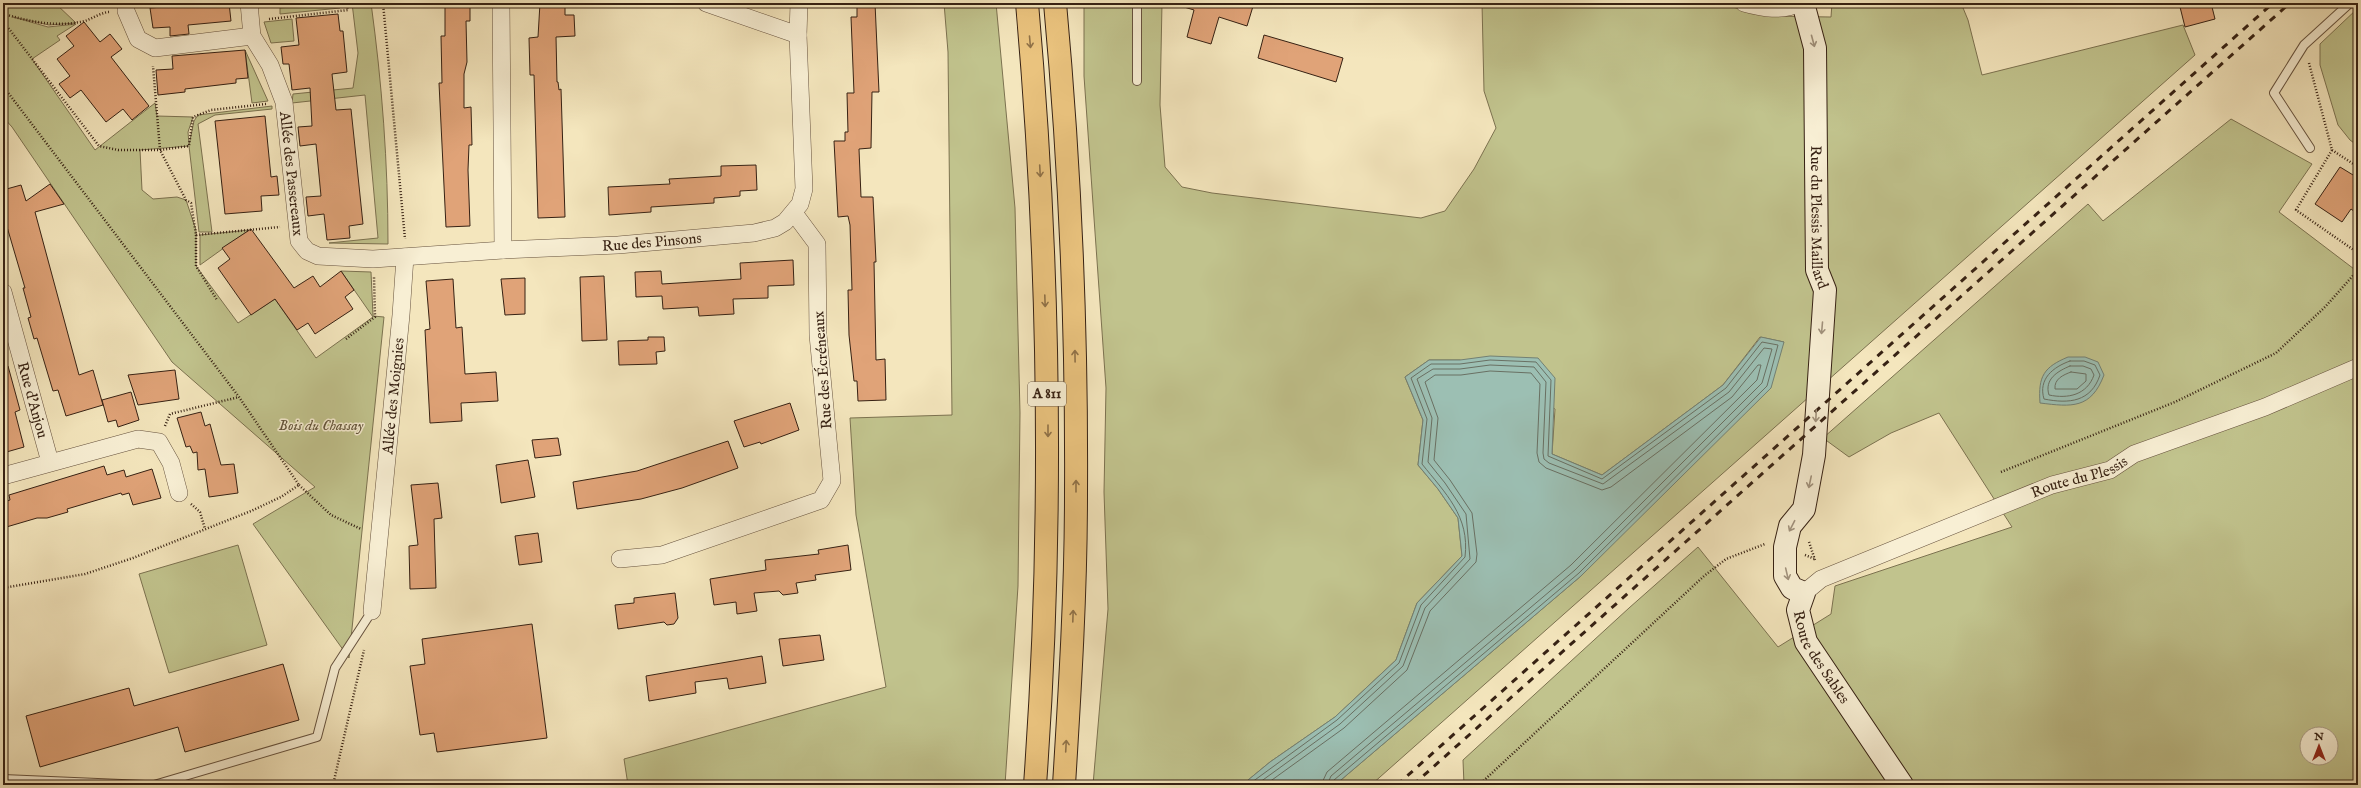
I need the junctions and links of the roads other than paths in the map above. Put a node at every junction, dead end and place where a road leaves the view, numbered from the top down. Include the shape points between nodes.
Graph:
1 (249, 3) edge
2 (501, 3) edge
3 (706, 3) edge
4 (799, 3) edge
5 (1027, 3) edge
6 (1055, 3) edge
7 (1137, 3) edge
8 (1744, 3) edge
9 (1799, 3) edge
10 (1803, 3) edge
11 (2350, 3) edge
12 (126, 11) road end
13 (251, 28) junction
14 (798, 35) junction
15 (1137, 81) dead end
16 (2310, 148) dead end
17 (794, 213) junction
18 (503, 250) junction
19 (405, 257) junction
20 (3, 292) edge
21 (2358, 367) edge
22 (1814, 455) joint
23 (50, 462) junction
24 (3, 476) edge
25 (179, 493) road end
26 (620, 559) dead end
27 (1804, 593) junction
28 (372, 610) joint
29 (3, 779) edge
30 (144, 785) edge
31 (154, 785) edge
32 (1035, 785) edge
33 (1064, 785) edge
34 (1902, 785) edge

1 - 13 street, Allée des Passereaux
2 - 18 street
3 - 14 street
4 - 14 street
5 -> 32 highway, A 811 via 1042,220 1047,388 1046,570
33 -> 6 highway, A 811 via 1074,601 1076,419 1069,185
7 - 15 lane
8 - 9 street via 1762,8 1791,8
10 -> 22 street, Rue du Plessis Maillard via 1815,48 1817,270 1825,290
11 - 16 lane via 2304,45 2274,93
12 - 13 street via 138,39 155,48
13 - 19 street, Allée des Passereaux via 270,65 284,102 299,241 307,251 318,256 373,259
14 - 17 street via 804,189
17 - 18 street, Rue des Pinsons via 775,228 754,233 618,245
17 - 26 street, Rue des Écréneaux via 817,244 818,335 832,481 821,500 662,554
18 - 19 street, Rue des Pinsons
19 - 28 street, Allée des Moignies via 402,315
20 - 23 street, Rue d'Anjou
21 - 27 street, Route du Plessis via 2265,407 2134,454 2110,470 2052,485 1821,579
22 -> 27 street, Route des Sables via 1804,509 1790,526 1785,547 1785,576 1792,588
23 - 24 street
23 - 25 street via 138,439 159,442 171,463
27 - 34 street, Route des Sables via 1798,610 1806,642
28 - 31 lane via 335,668 317,737
29 - 30 lane

